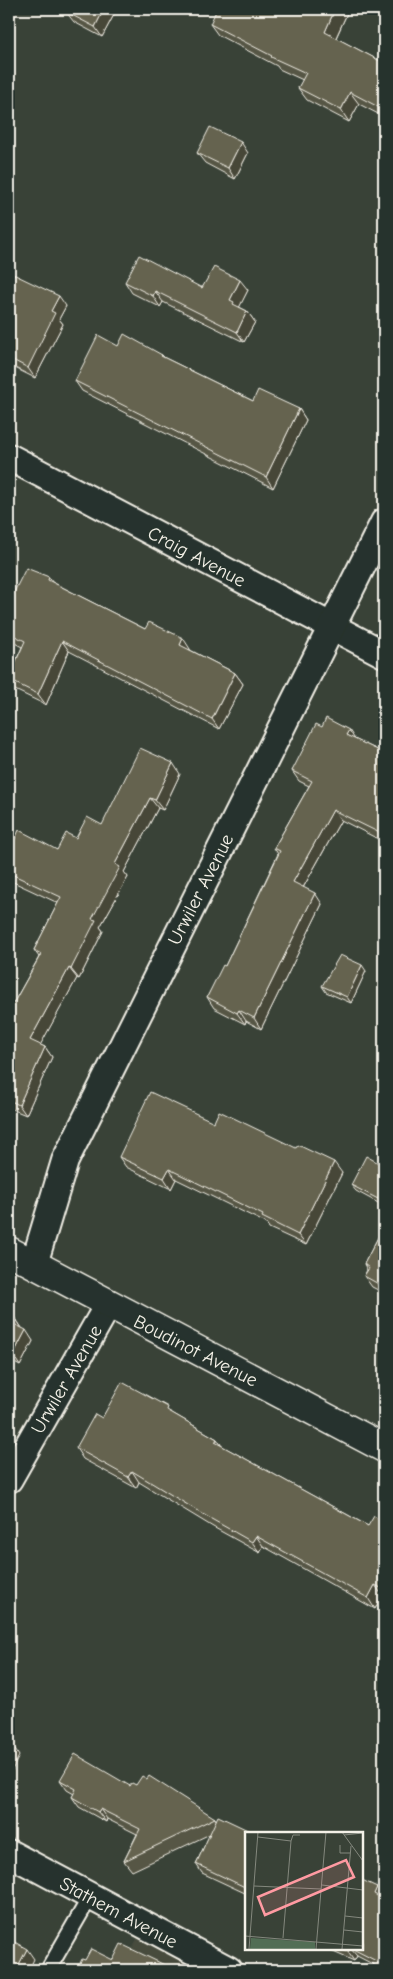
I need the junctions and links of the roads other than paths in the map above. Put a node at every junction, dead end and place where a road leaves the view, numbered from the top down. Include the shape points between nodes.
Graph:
1 (9, 457) edge
2 (384, 522) edge
3 (332, 626) junction
4 (384, 654) edge
5 (9, 1251) edge
6 (34, 1264) junction
7 (108, 1304) junction
8 (384, 1448) edge
9 (9, 1479) edge
10 (9, 1853) edge
11 (90, 1897) junction
12 (48, 1970) edge
13 (229, 1970) edge

1 - 3 street, Craig Avenue
2 - 3 street, Urwiler Avenue
3 - 4 street, Craig Avenue
3 - 6 street, Urwiler Avenue via 65,1161
5 - 6 street, Boudinot Avenue
6 - 7 street, Boudinot Avenue
7 - 8 street, Boudinot Avenue
7 - 9 street, Urwiler Avenue
10 - 11 street, Stathem Avenue
11 - 12 lane
11 - 13 street, Stathem Avenue

